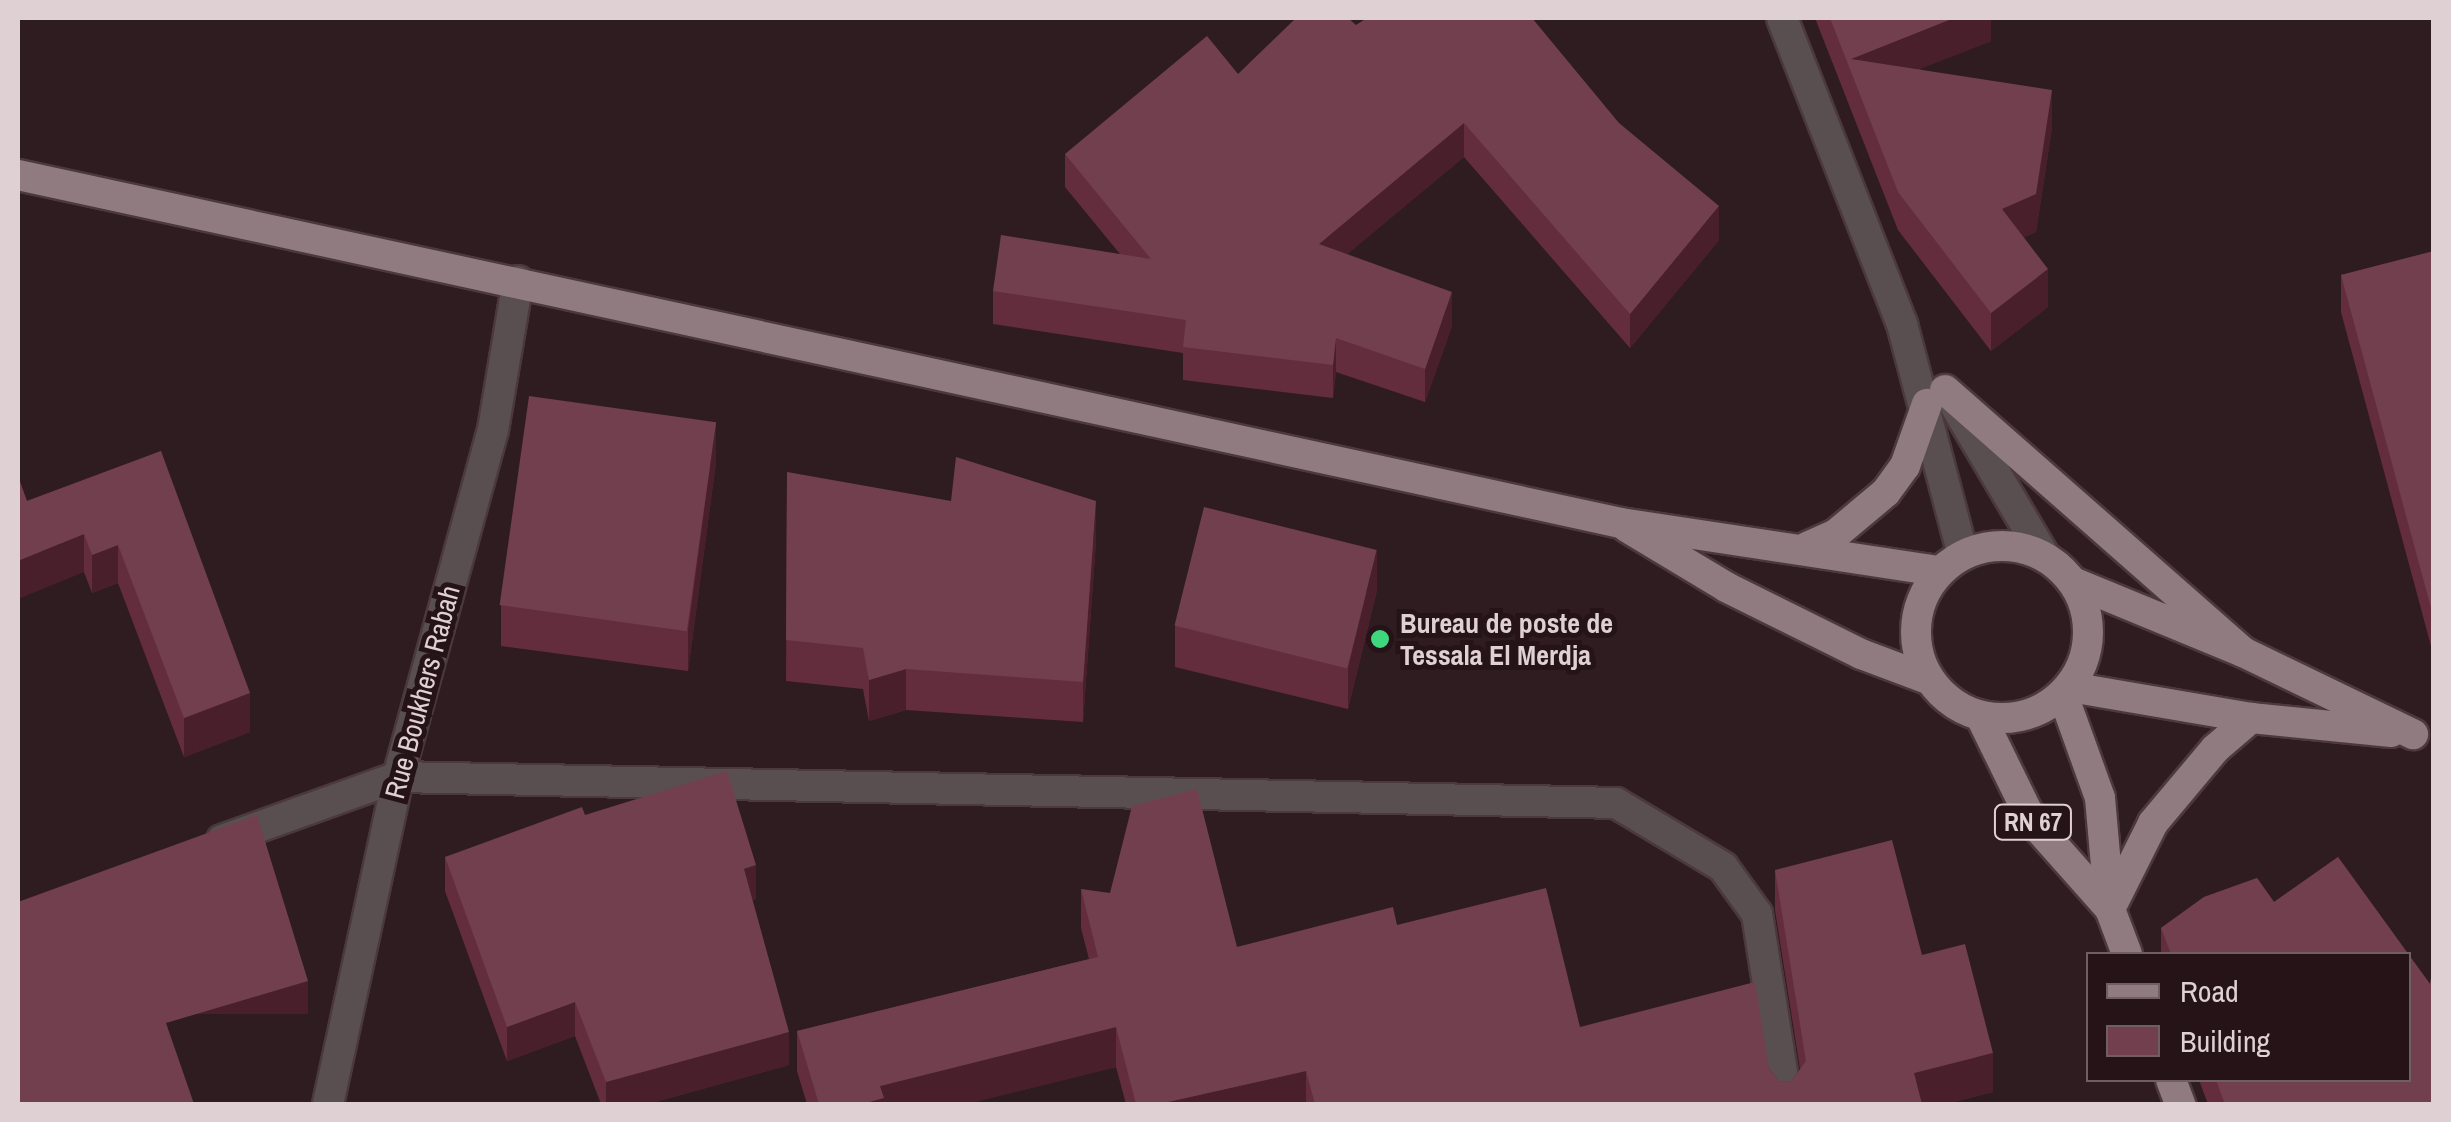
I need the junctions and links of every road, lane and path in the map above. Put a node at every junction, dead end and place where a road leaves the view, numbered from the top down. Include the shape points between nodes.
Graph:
1 (1782, 18) edge
2 (18, 175) edge
3 (518, 281) junction
4 (1936, 397) junction
5 (1621, 523) junction
6 (1807, 547) junction
7 (2045, 557) junction
8 (1951, 563) junction
9 (2073, 582) junction
10 (2244, 652) junction
11 (1930, 680) junction
12 (2067, 691) junction
13 (1982, 717) junction
14 (2252, 718) junction
15 (2423, 736) edge
16 (398, 777) junction
17 (198, 849) edge
18 (2110, 909) junction
19 (2125, 952) edge
20 (328, 1104) edge
21 (1787, 1104) edge

1 - 4 street
2 - 3 main road
3 - 5 main road
3 - 16 street, Rue Boukhers Rabah via 494,430
4 - 6 main road via 1886,492 1836,534
4 - 7 street
4 - 8 street
4 - 10 main road
5 - 6 main road
5 - 11 main road via 1726,588 1860,654
6 - 8 main road
7 - 8 main road via 2004,546
7 - 9 main road
8 - 11 main road via 1923,596 1916,624
9 - 10 main road
9 - 12 main road via 2089,635
10 - 15 main road
11 - 13 main road via 1952,704
12 - 13 main road via 2039,711
12 - 14 main road
12 - 18 main road, RN 67 via 2100,798
13 - 18 main road, RN 67 via 2032,821
14 - 15 main road
14 - 18 main road via 2215,749 2153,823
16 - 17 street
16 - 20 street, Rue Boukhers Rabah
16 - 21 street via 1616,803 1724,867 1756,914
18 - 19 main road, RN 67

